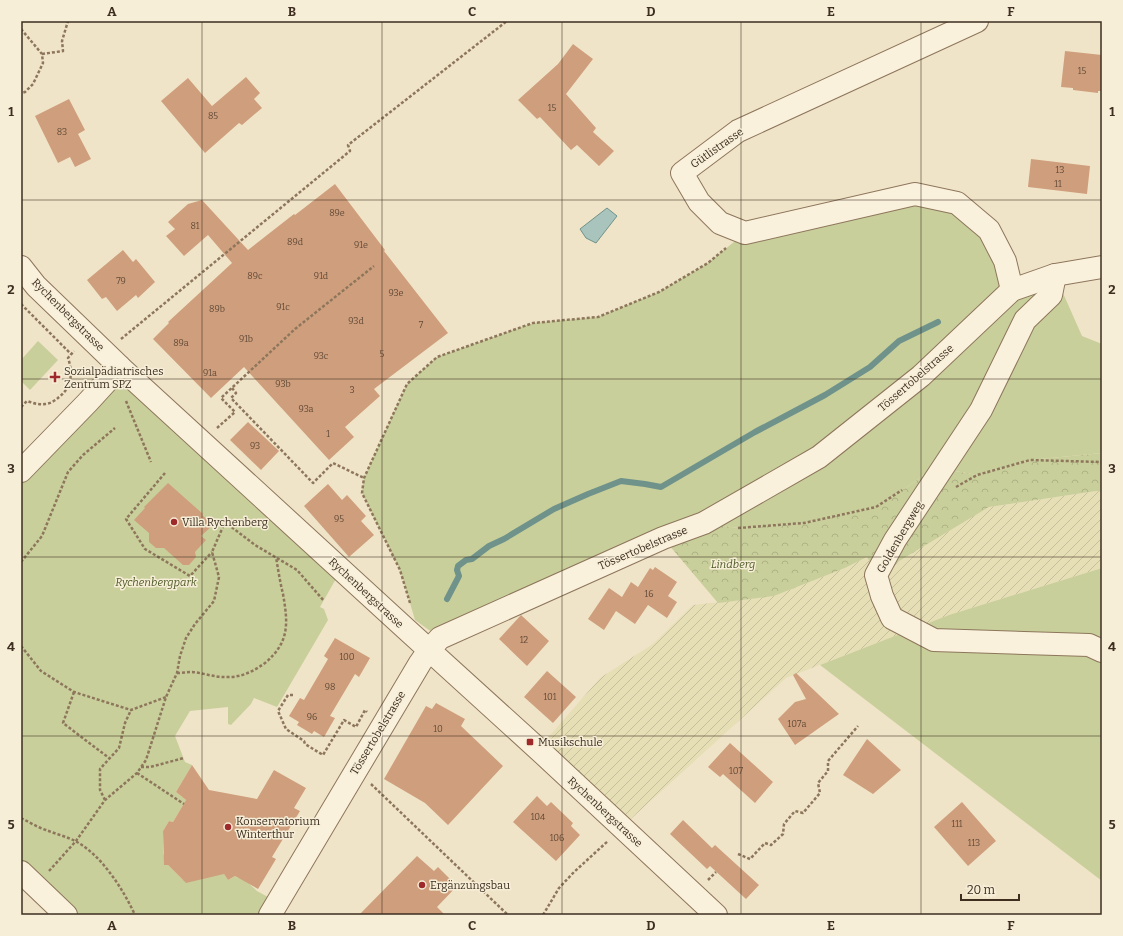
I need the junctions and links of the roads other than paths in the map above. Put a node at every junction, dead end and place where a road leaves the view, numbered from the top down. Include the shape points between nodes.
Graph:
1 (977, 21) edge
2 (21, 267) edge
3 (1102, 267) edge
4 (1055, 275) junction
5 (1012, 290) junction
6 (120, 367) junction
7 (21, 471) edge
8 (429, 650) junction
9 (1102, 651) edge
10 (28, 879) edge
11 (66, 915) edge
12 (270, 915) edge
13 (716, 915) edge

1 - 5 street, Gütlistrasse via 738,131 682,173 699,202 720,223 745,233 915,194 957,203 989,230 1006,261
2 - 6 street, Rychenbergstrasse via 36,286
3 - 4 street, Tössertobelstrasse
4 - 5 street, Tössertobelstrasse
4 - 9 street, Goldenbergweg via 1052,295 1025,320 981,410 895,540 876,575 892,618 934,640 1089,645
5 - 8 street, Tössertobelstrasse via 921,376 819,457 704,523 663,538 440,638
6 - 7 street
6 - 8 street, Rychenbergstrasse
8 - 12 street, Tössertobelstrasse
8 - 13 street, Rychenbergstrasse
10 - 11 street

